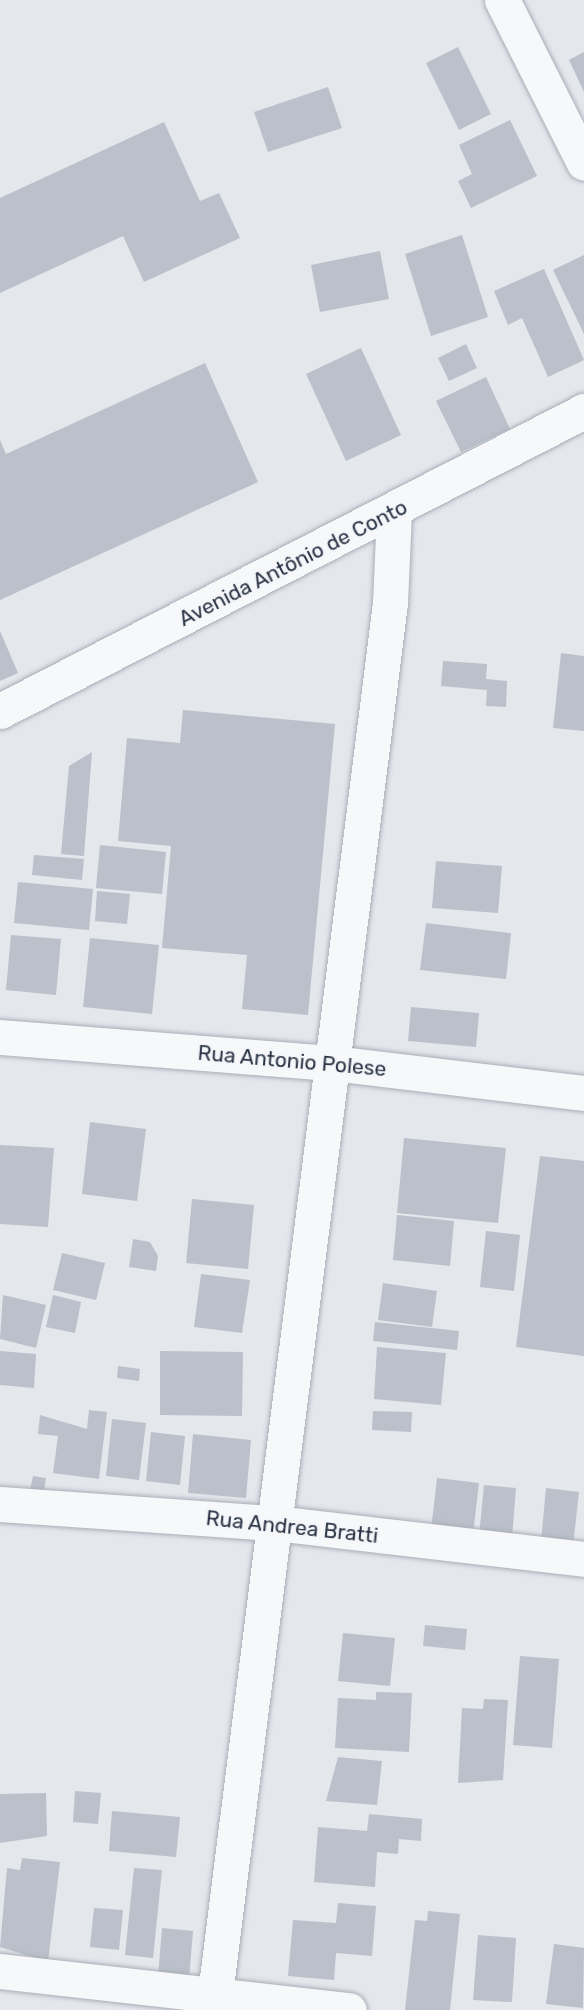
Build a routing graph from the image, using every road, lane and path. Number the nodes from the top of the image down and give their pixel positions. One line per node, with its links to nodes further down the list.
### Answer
1 (502, 0): 2 (street)
2 (584, 163)
3 (584, 411): 4 (street, Avenida Antônio de Conto)
4 (394, 513): 5 (street, Avenida Antônio de Conto); 7 (street)
5 (0, 711)
6 (0, 1037): 7 (street, Rua Antonio Polese)
7 (332, 1063): 8 (street, Rua Antonio Polese); 10 (street)
8 (584, 1093)
9 (0, 1504): 10 (street, Rua Andrea Bratti)
10 (274, 1523): 11 (street, Rua Andrea Bratti); 13 (street)
11 (584, 1559)
12 (0, 1971): 13 (street)
13 (214, 2002): 14 (street)
14 (349, 2010)

